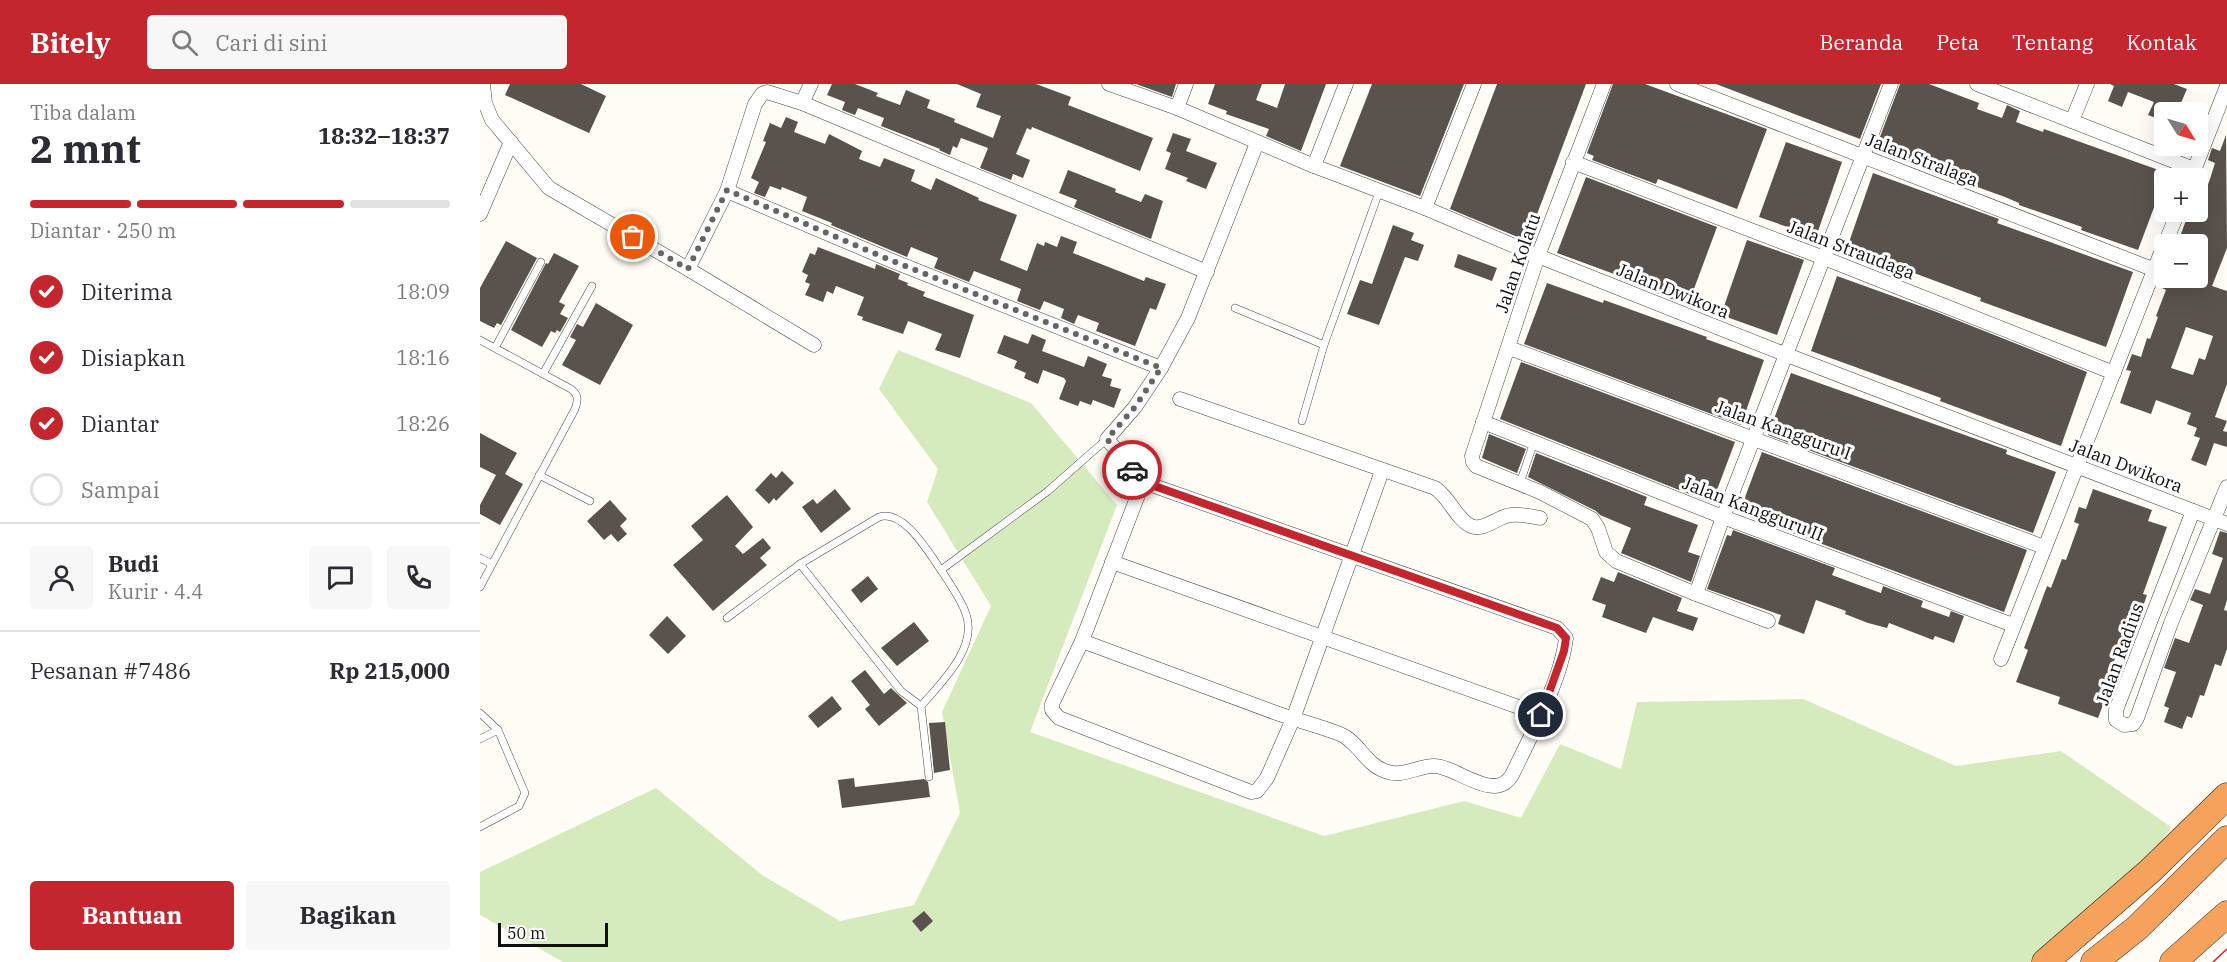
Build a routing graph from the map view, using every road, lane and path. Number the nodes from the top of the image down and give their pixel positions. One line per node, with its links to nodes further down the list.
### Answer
1 (483, 84): 16 (street)
2 (811, 84): 13 (street)
3 (1109, 84): 14 (street, Jalan Dwikora)
4 (1186, 84): 14 (street)
5 (1346, 84): 20 (street)
6 (1474, 84): 25 (street)
7 (1604, 84): 19 (street, Jalan Kolatu)
8 (1677, 84): 18 (street, Jalan Stralaga)
9 (1891, 84): 18 (street)
10 (1977, 84): 15 (street)
11 (2087, 84): 15 (street)
12 (2227, 86): 22 (street)
13 (802, 103): 23 (street); 32 (street)
14 (1177, 108): 17 (street, Jalan Dwikora)
15 (2072, 121): 21 (street)
16 (511, 142): 26 (street); 30 (street)
17 (1257, 143): 20 (street, Jalan Dwikora); 32 (street)
18 (1863, 156): 28 (street); 31 (street, Jalan Stralaga)
19 (1573, 162): 27 (street, Jalan Kolatu); 28 (street, Jalan Straudaga)
20 (1314, 166): 24 (street, Jalan Dwikora)
21 (2179, 168)
22 (2195, 168)
23 (727, 190): 30 (street); 42 (street)
24 (1379, 192): 25 (street, Jalan Dwikora); 38 (lane)
25 (1425, 208): 27 (street, Jalan Dwikora)
26 (480, 214)
27 (1538, 256): 40 (street, Jalan Kolatu); 41 (street, Jalan Dwikora)
28 (1824, 258): 41 (street); 43 (street, Jalan Straudaga)
29 (541, 262): 39 (lane)
30 (688, 269): 37 (street)
31 (2154, 270)
32 (1207, 272): 42 (street)
33 (2154, 273): 43 (street)
34 (592, 286): 44 (lane)
35 (1235, 308): 38 (lane)
36 (480, 340): 39 (lane)
37 (814, 345)
38 (1324, 345): 46 (lane)
39 (495, 348): 44 (lane)
40 (1509, 348): 47 (street, Jalan Kolatu); 48 (street, Jalan Kangguru I)
41 (1787, 355): 48 (street); 51 (street, Jalan Dwikora)
42 (1161, 368): 49 (street)
43 (2114, 373): 51 (street)
44 (543, 374): 53 (lane)
45 (1180, 399): 52 (street)
46 (1302, 421)
47 (1482, 422): 50 (street, Jalan Kangguru II); 55 (street, Jalan Kolatu)
48 (1753, 438): 60 (street); 62 (street, Jalan Kangguru I)
49 (1107, 439): 54 (street); 68 (lane)
50 (1534, 442): 55 (lane); 60 (street, Jalan Kangguru II)
51 (2077, 466): 58 (street, Jalan Dwikora); 62 (street)
52 (1382, 471): 59 (street); 63 (street)
53 (539, 475): 57 (lane); 66 (lane)
54 (1143, 482): 63 (street); 65 (street)
55 (1520, 483): 70 (street)
56 (2227, 487): 61 (street, Jalan Radius)
57 (590, 501)
58 (2193, 511): 61 (street, Jalan Dwikora); 71 (street, Jalan Radius)
59 (1540, 518)
60 (1723, 518): 70 (street); 75 (street, Jalan Kangguru II)
61 (2221, 521): 74 (street, Jalan Radius)
62 (2044, 547): 75 (street)
63 (1352, 556): 76 (street); 81 (street)
64 (480, 558): 66 (lane)
65 (1112, 562): 76 (street); 77 (street)
66 (492, 564): 69 (lane)
67 (800, 564): 68 (lane); 72 (lane); 79 (lane)
68 (941, 570): 79 (lane)
69 (480, 587)
70 (1696, 594): 73 (street)
71 (2152, 615): 74 (street); 74 (street, Jalan Radius)
72 (727, 618)
73 (1768, 621)
74 (2171, 623)
75 (2013, 624): 78 (street)
76 (1323, 637): 81 (street); 82 (street)
77 (1082, 641): 82 (street); 82 (street)
78 (2001, 659)
79 (921, 706): 85 (lane)
80 (480, 713): 83 (lane)
81 (1541, 715): 82 (street)
82 (1293, 719)
83 (498, 730): 84 (lane); 87 (lane)
84 (480, 739)
85 (929, 777)
86 (2227, 796): 90 (highway)
87 (480, 827)
88 (2227, 839): 91 (highway)
89 (2227, 914): 92 (highway)
90 (2045, 962)
91 (2094, 962)
92 (2173, 962)

